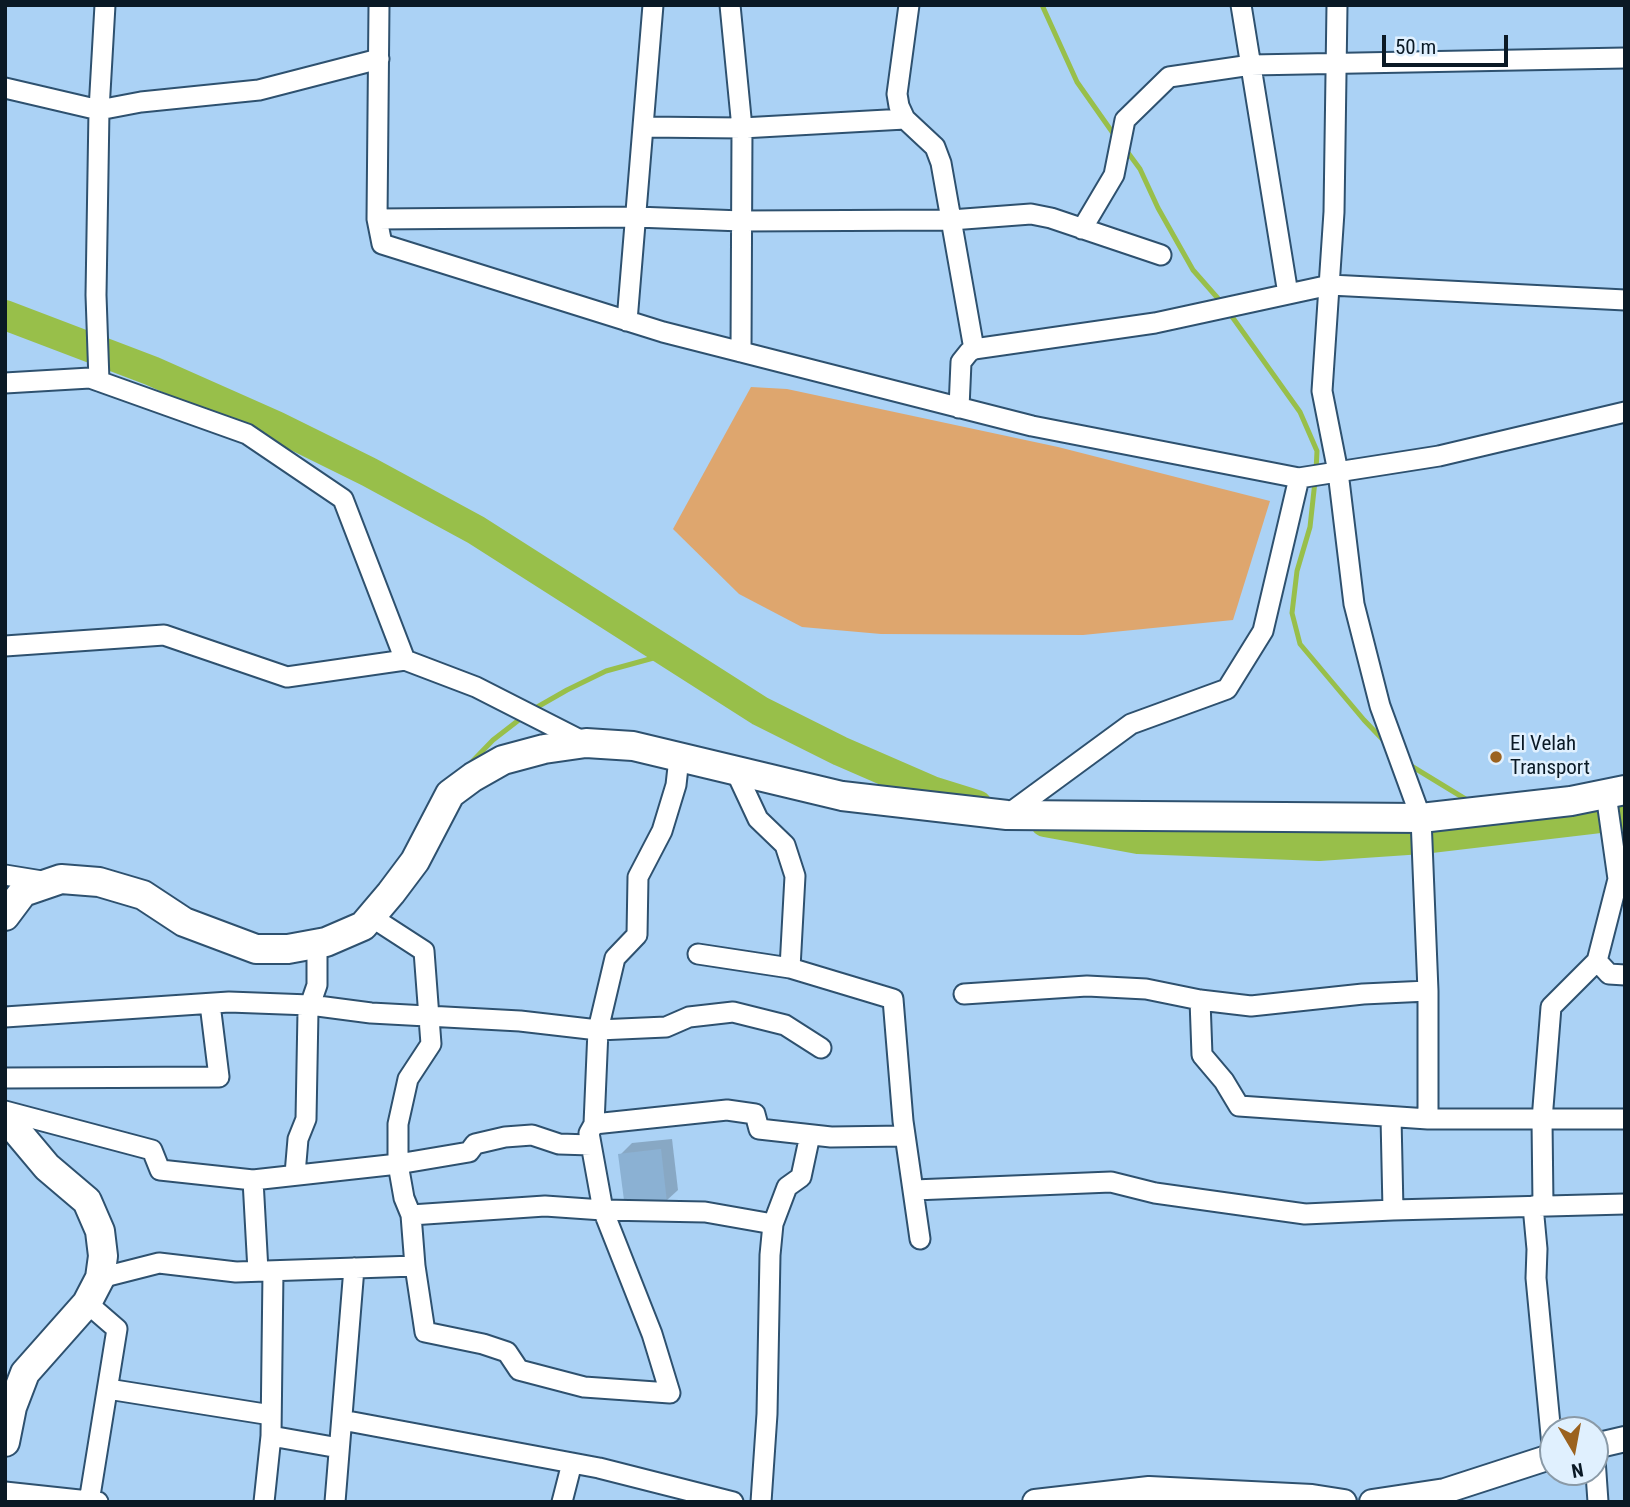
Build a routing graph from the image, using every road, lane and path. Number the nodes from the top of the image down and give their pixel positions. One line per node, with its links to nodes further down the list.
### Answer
1 (105, 5): 13 (street)
2 (379, 5): 9 (street)
3 (653, 5): 15 (street)
4 (730, 5): 16 (street)
5 (909, 5): 14 (street)
6 (1241, 5): 11 (street)
7 (1337, 5): 10 (street)
8 (1625, 58): 10 (street)
9 (379, 59): 13 (street); 18 (street)
10 (1335, 63): 11 (street); 23 (street)
11 (1251, 65): 21 (street); 24 (street)
12 (5, 88): 13 (street)
13 (99, 110): 29 (street)
14 (905, 120): 16 (street); 19 (street)
15 (644, 127): 16 (street); 17 (street)
16 (742, 128): 20 (street)
17 (636, 217): 18 (street); 20 (street); 26 (street)
18 (377, 219): 26 (street)
19 (951, 220): 20 (street); 21 (street); 27 (street)
20 (742, 221): 28 (street)
21 (1082, 229): 22 (street)
22 (1161, 255)
23 (1330, 285): 24 (street); 25 (street); 33 (street)
24 (1287, 294): 27 (street)
25 (1625, 300)
26 (627, 321): 28 (street)
27 (974, 349): 31 (street)
28 (741, 352): 31 (street)
29 (99, 381): 30 (street); 36 (street)
30 (5, 383)
31 (959, 408): 34 (street)
32 (1625, 412): 33 (street)
33 (1338, 472): 34 (street); 42 (street)
34 (1299, 478): 41 (street)
35 (5, 646): 36 (street)
36 (405, 660): 37 (street)
37 (586, 743): 38 (main road); 46 (main road)
38 (679, 758): 39 (main road); 59 (street)
39 (736, 772): 41 (main road); 50 (street)
40 (1616, 792): 42 (main road); 49 (street)
41 (1007, 815): 42 (main road)
42 (1421, 818): 52 (street)
43 (5, 875): 44 (street)
44 (52, 882): 45 (main road); 47 (main road)
45 (5, 916)
46 (370, 916): 47 (main road); 57 (street)
47 (317, 943): 56 (street)
48 (698, 954): 50 (street)
49 (1597, 961): 51 (street); 67 (street)
50 (790, 968): 70 (street)
51 (1625, 975)
52 (1428, 991): 54 (street); 65 (street)
53 (964, 994): 54 (street)
54 (1200, 1000): 64 (street)
55 (210, 1004): 56 (street); 58 (street); 61 (street)
56 (310, 1005): 57 (street); 73 (street)
57 (428, 1016): 59 (street); 72 (street)
58 (5, 1017)
59 (598, 1030): 60 (street); 68 (street)
60 (821, 1048)
61 (5, 1078)
62 (5, 1111): 74 (street)
63 (5, 1117): 86 (main road)
64 (1391, 1117): 65 (street); 79 (street)
65 (1428, 1119): 67 (street)
66 (1625, 1119): 67 (street)
67 (1542, 1120): 77 (street)
68 (594, 1124): 69 (street); 71 (street)
69 (810, 1135): 70 (street); 81 (street)
70 (905, 1136): 75 (street)
71 (591, 1145): 72 (street); 78 (street)
72 (398, 1164): 73 (street); 80 (street)
73 (295, 1174): 74 (street)
74 (253, 1180): 85 (street)
75 (914, 1190): 79 (street); 82 (street)
76 (1625, 1204): 77 (street)
77 (1538, 1205): 79 (street); 90 (street)
78 (603, 1210): 80 (street); 81 (street); 83 (street)
79 (1393, 1210)
80 (411, 1215): 83 (street)
81 (773, 1224): 104 (street)
82 (920, 1239)
83 (415, 1266): 84 (street)
84 (354, 1268): 85 (street); 91 (street)
85 (265, 1271): 86 (street); 89 (street)
86 (100, 1278): 87 (main road)
87 (87, 1303): 88 (street); 93 (main road)
88 (108, 1389): 89 (street); 98 (street)
89 (271, 1415): 92 (street)
90 (1549, 1416)
91 (342, 1420): 94 (street); 96 (street)
92 (271, 1436): 94 (street); 100 (street)
93 (5, 1442)
94 (339, 1448): 101 (street)
95 (1539, 1461): 107 (street)
96 (572, 1463): 102 (street); 103 (street)
97 (5, 1492): 98 (street)
98 (90, 1501): 99 (street)
99 (97, 1502)
100 (264, 1502)
101 (335, 1502)
102 (562, 1502)
103 (733, 1502)
104 (761, 1502)
105 (1035, 1502): 106 (street)
106 (1344, 1502)
107 (1372, 1502)

